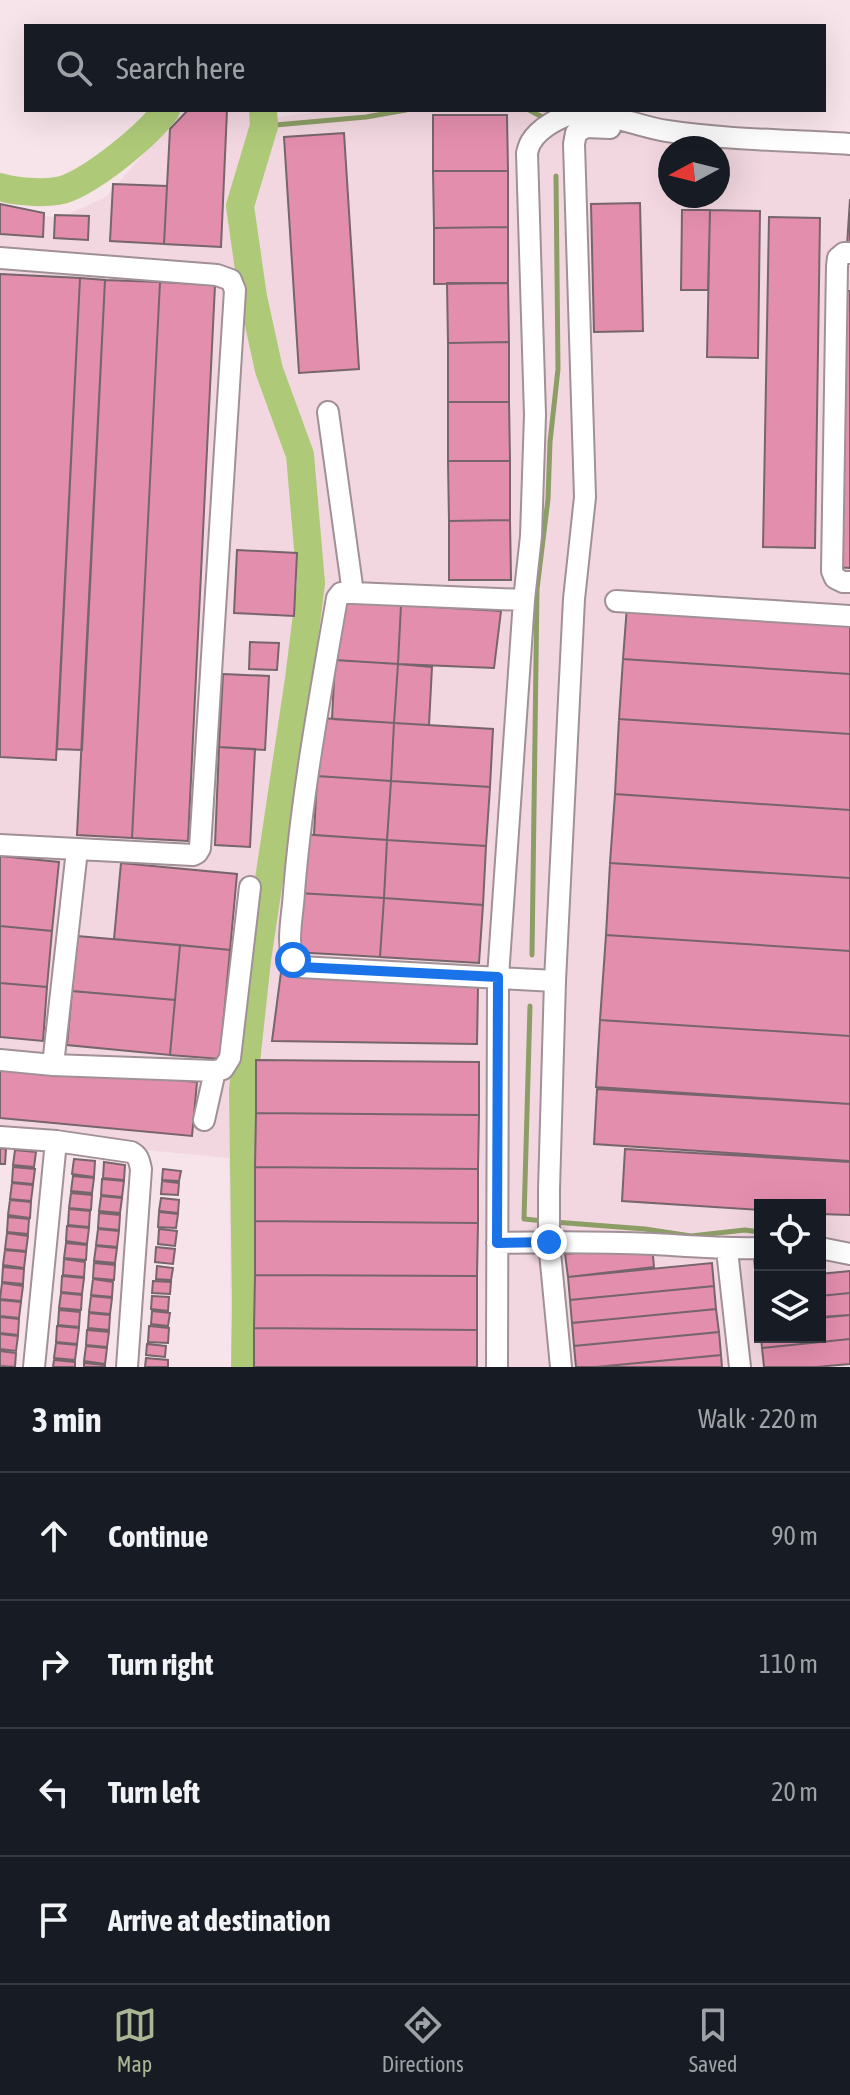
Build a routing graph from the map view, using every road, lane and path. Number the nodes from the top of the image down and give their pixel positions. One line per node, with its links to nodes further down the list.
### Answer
1 (658, 140): 17 (street)
2 (850, 144): 10 (street)
3 (730, 150): 4 (street)
4 (850, 157)
5 (850, 253): 8 (street)
6 (0, 258): 14 (street)
7 (328, 412): 9 (street)
8 (850, 582)
9 (353, 593): 10 (street); 16 (street)
10 (524, 600): 16 (street)
11 (616, 601): 12 (street)
12 (850, 616)
13 (0, 845): 14 (street)
14 (77, 850): 19 (street)
15 (250, 887): 20 (street)
16 (506, 978): 17 (street); 25 (street)
17 (550, 980): 24 (street)
18 (0, 1060): 19 (street)
19 (53, 1065): 20 (street)
20 (215, 1071): 21 (street)
21 (204, 1120)
22 (0, 1137): 23 (street)
23 (56, 1141): 30 (street); 31 (street)
24 (549, 1236): 25 (street); 28 (street); 33 (street)
25 (497, 1243): 32 (street)
26 (754, 1248): 28 (street)
27 (826, 1249): 29 (street)
28 (727, 1250): 34 (street)
29 (850, 1254)
30 (34, 1367)
31 (127, 1367)
32 (497, 1367)
33 (561, 1367)
34 (740, 1367)

